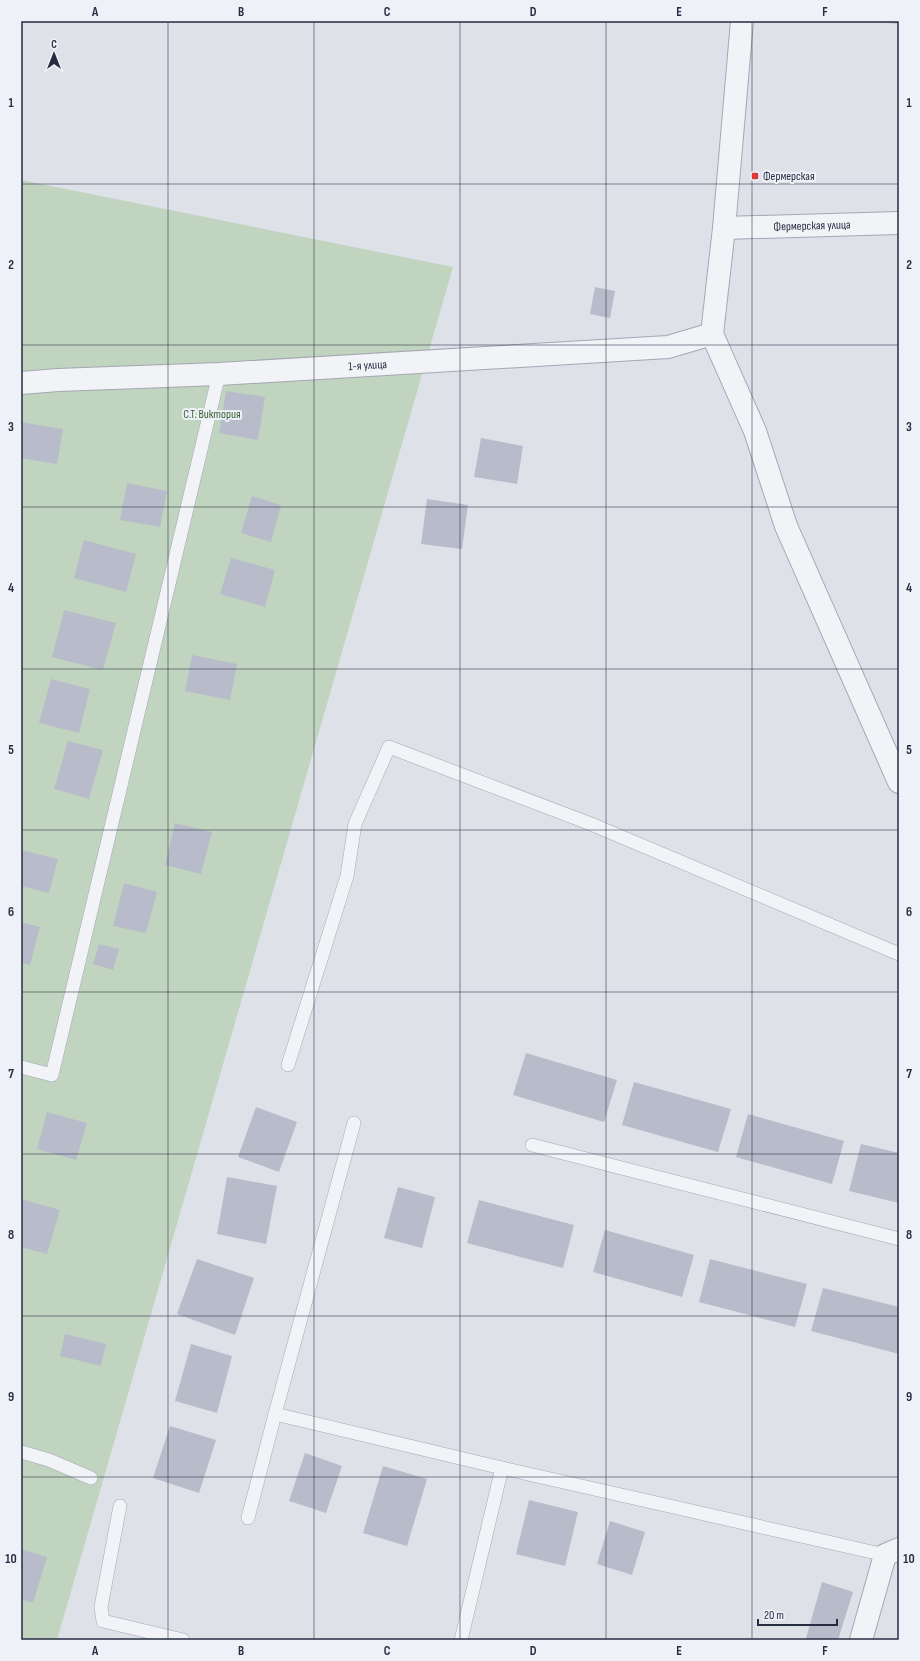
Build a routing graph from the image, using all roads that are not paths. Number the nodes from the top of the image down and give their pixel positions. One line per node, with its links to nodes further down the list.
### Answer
1 (742, 21): 3 (street)
2 (899, 223): 3 (street, Фермерская улица)
3 (724, 228): 4 (street)
4 (712, 334): 5 (street, 1-я улица); 7 (street)
5 (219, 374): 6 (street, 1-я улица); 10 (lane)
6 (21, 383)
7 (897, 771)
8 (899, 954): 9 (lane)
9 (288, 1065)
10 (21, 1067)
11 (354, 1123): 14 (lane)
12 (532, 1144): 13 (lane)
13 (899, 1238)
14 (275, 1414): 16 (lane); 19 (lane)
15 (21, 1452): 17 (lane)
16 (502, 1468): 20 (lane); 22 (lane)
17 (91, 1478)
18 (120, 1506): 21 (lane)
19 (248, 1518)
20 (892, 1552): 23 (street)
21 (183, 1640)
22 (462, 1640)
23 (861, 1640)

